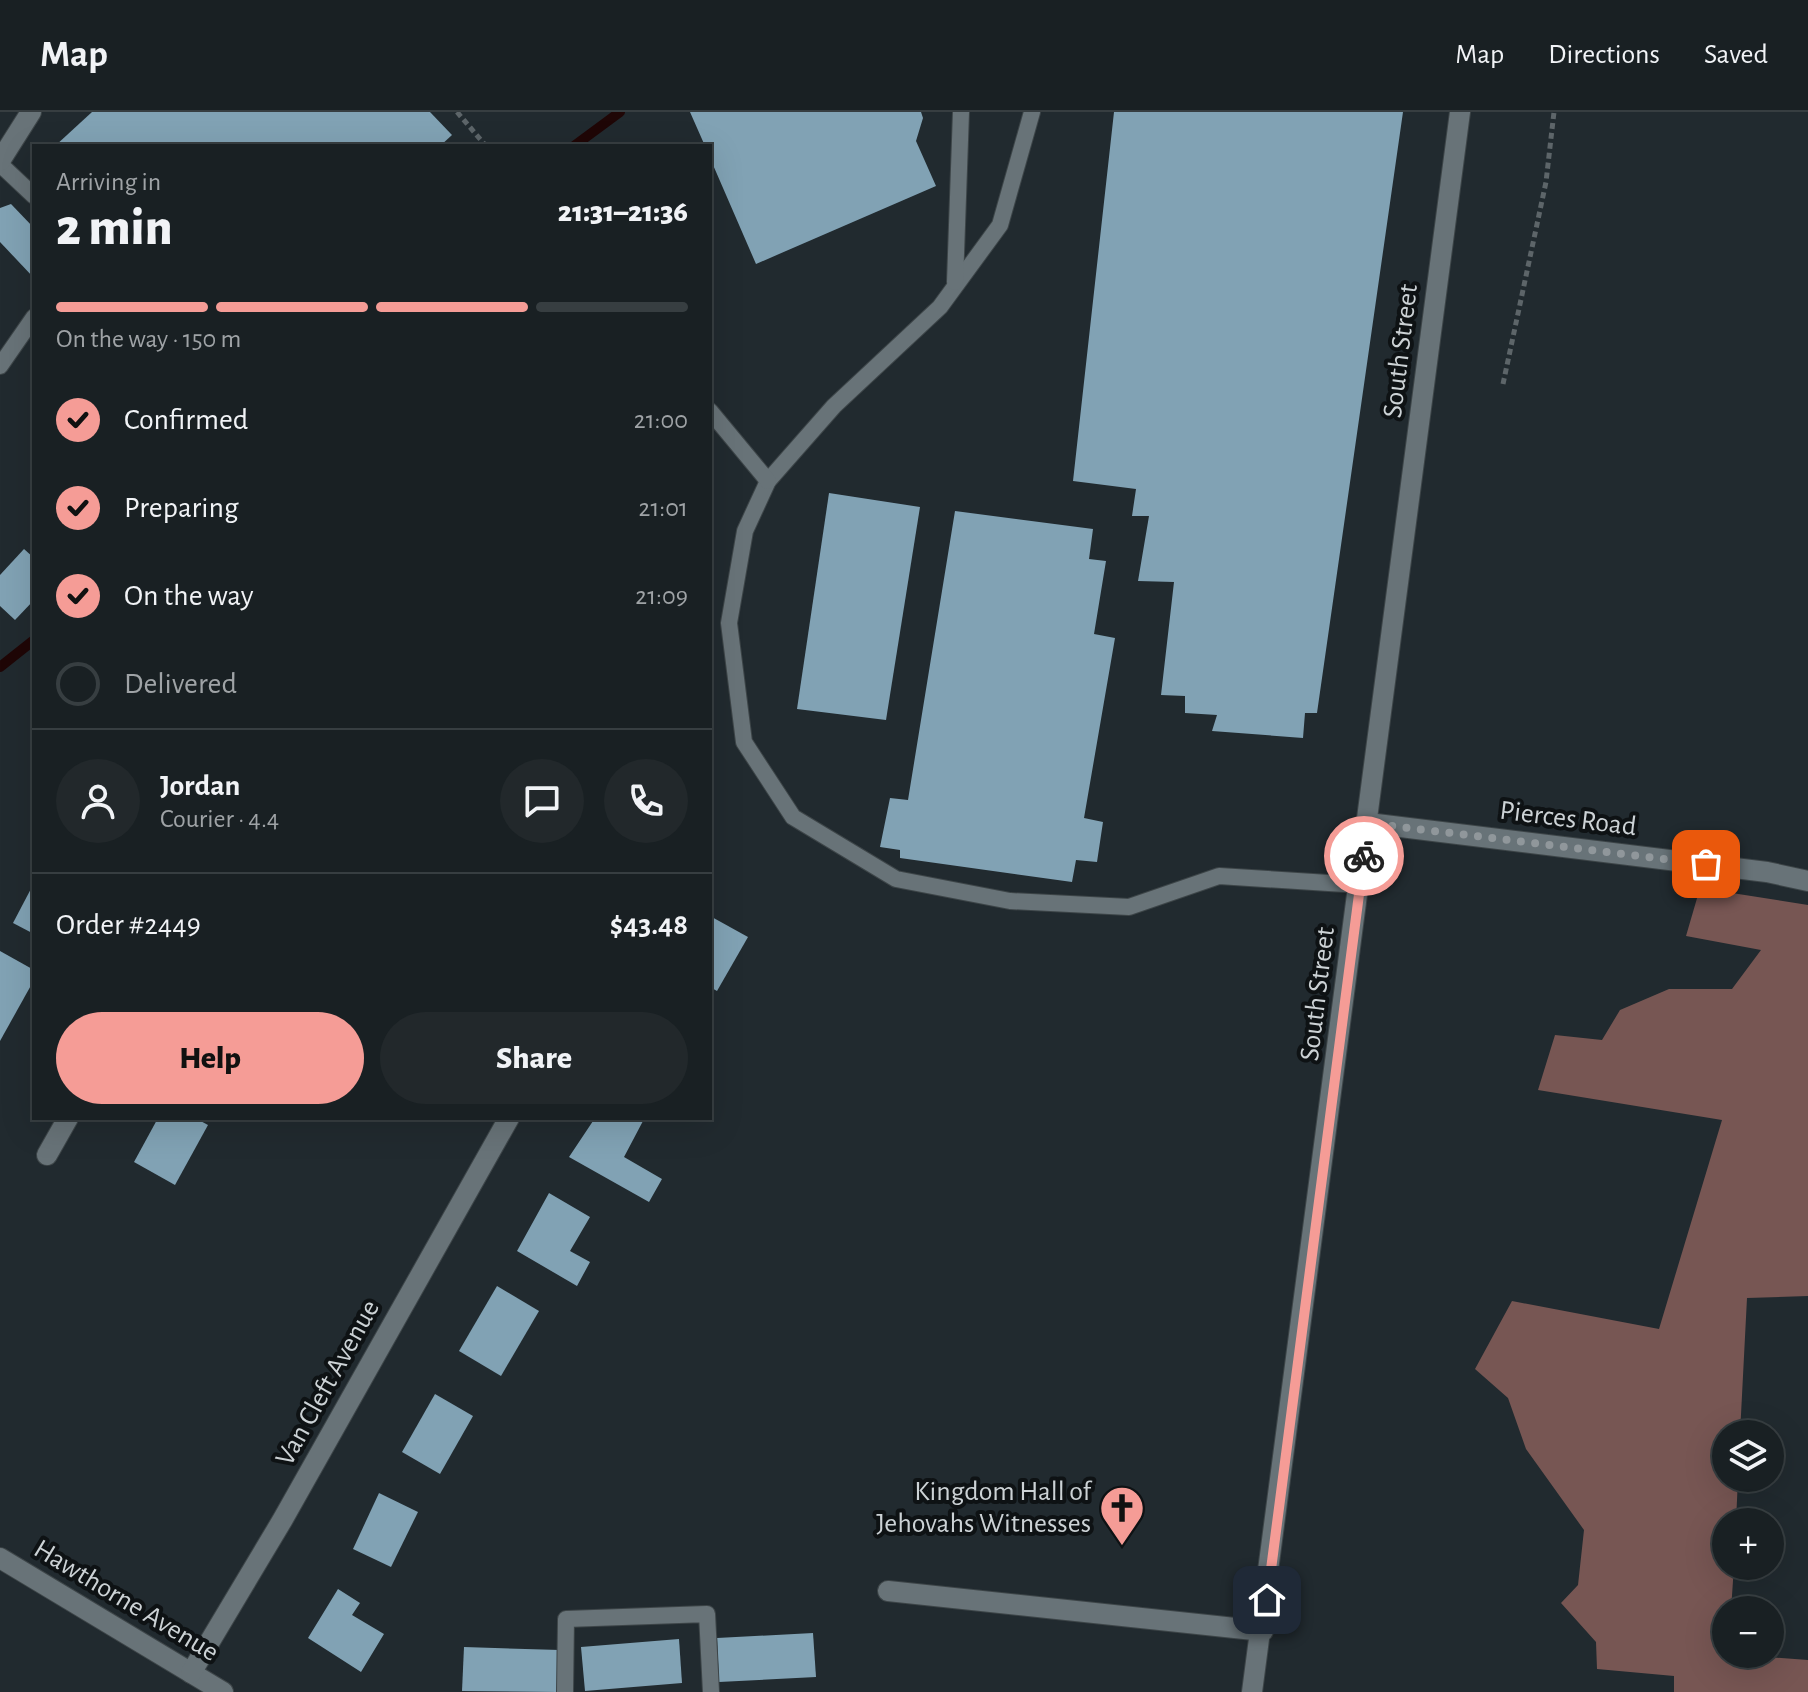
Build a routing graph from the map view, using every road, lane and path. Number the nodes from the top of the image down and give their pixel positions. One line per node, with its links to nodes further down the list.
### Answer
1 (31, 112): 8 (street)
2 (457, 112): 7 (path)
3 (961, 112): 10 (lane)
4 (1032, 112): 10 (lane)
5 (1460, 112): 16 (street, South Street)
6 (1554, 112): 13 (path)
7 (484, 144)
8 (0, 163): 9 (lane)
9 (32, 194)
10 (955, 284): 15 (lane)
11 (32, 320): 12 (lane)
12 (0, 366)
13 (1503, 384)
14 (712, 413): 15 (lane)
15 (768, 481): 18 (lane)
16 (1368, 823): 17 (street, Pierces Road); 18 (street, South Street)
17 (1808, 881)
18 (1360, 885): 24 (street, South Street)
19 (67, 1120): 21 (street)
20 (508, 1120): 25 (street, Van Cleft Avenue)
21 (47, 1155)
22 (0, 1558): 25 (street, Hawthorne Avenue)
23 (888, 1591): 24 (street)
24 (1263, 1631): 29 (street, South Street)
25 (191, 1673): 26 (street, Hawthorne Avenue)
26 (223, 1692)
27 (565, 1692): 28 (lane)
28 (711, 1692)
29 (1252, 1692)

